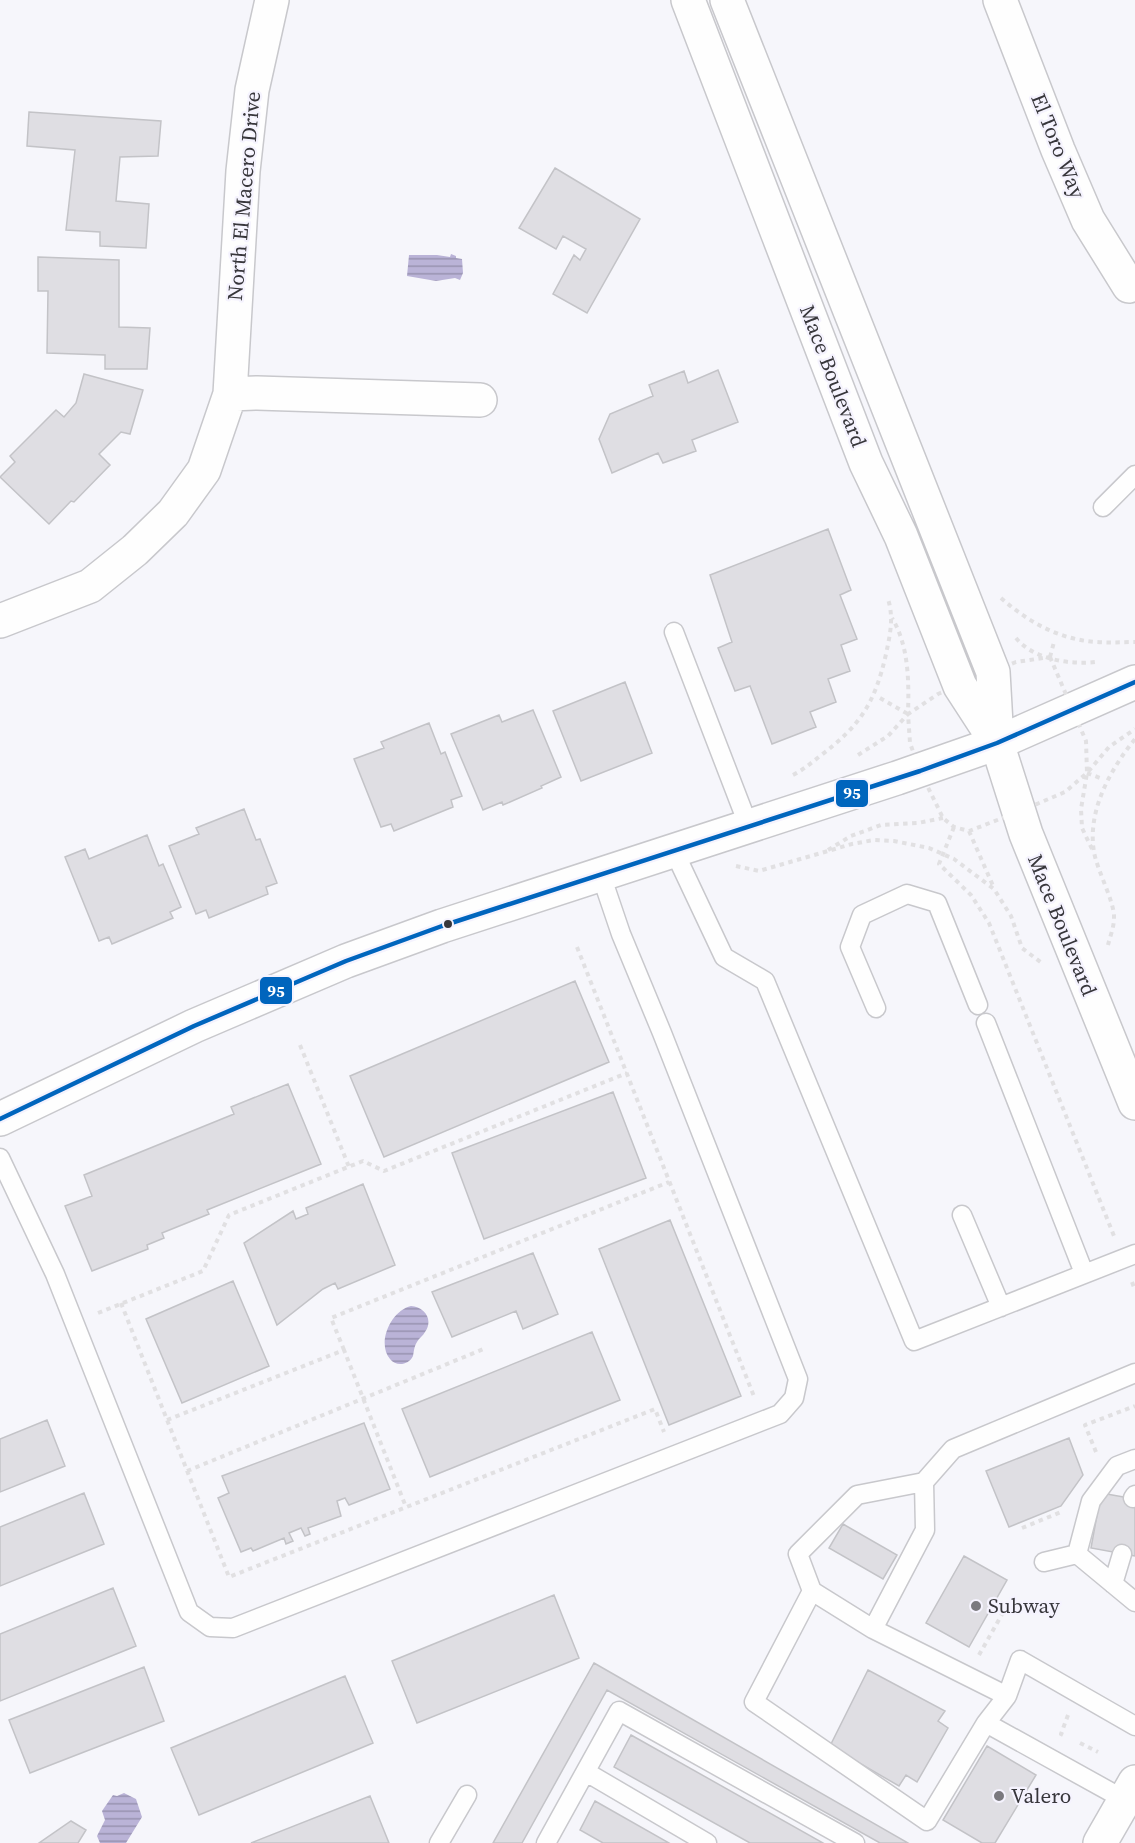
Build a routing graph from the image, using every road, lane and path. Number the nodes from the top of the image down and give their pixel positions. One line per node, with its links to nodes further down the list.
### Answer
1 (272, 0): 6 (street, North El Macero Drive)
2 (688, 0): 27 (street, Mace Boulevard)
3 (727, 0): 27 (street, Mace Boulevard)
4 (1000, 0): 5 (street, El Toro Way)
5 (1129, 286)
6 (230, 394): 7 (street); 11 (street, North El Macero Drive)
7 (480, 400)
8 (1135, 475): 9 (lane)
9 (1103, 507)
10 (995, 593): 14 (path)
11 (0, 621)
12 (674, 632): 37 (lane)
13 (1054, 642): 15 (path)
14 (1135, 642)
15 (1050, 657): 16 (path); 17 (path); 19 (path)
16 (1105, 661)
17 (1016, 662)
18 (1135, 682): 27 (street)
19 (1063, 684)
20 (938, 694): 22 (path)
21 (880, 698): 22 (path)
22 (908, 714): 26 (path); 28 (path); 30 (path)
23 (1135, 729): 31 (path)
24 (1135, 739): 41 (path)
25 (1086, 741): 31 (path)
26 (910, 743)
27 (997, 743): 37 (street); 51 (street, Mace Boulevard)
28 (853, 758)
29 (817, 768): 30 (path)
30 (798, 773): 32 (path)
31 (1087, 773): 33 (path); 34 (path); 41 (path)
32 (788, 778)
33 (1100, 778)
34 (1065, 792)
35 (937, 808): 36 (path)
36 (943, 818): 38 (path); 40 (path)
37 (749, 827): 39 (street)
38 (954, 827): 43 (path); 57 (path)
39 (674, 851): 42 (street); 61 (lane)
40 (825, 852)
41 (1094, 852): 45 (path)
42 (601, 875): 52 (street); 62 (lane)
43 (994, 889)
44 (577, 947): 50 (path)
45 (1107, 950)
46 (978, 1005): 47 (lane)
47 (876, 1008)
48 (986, 1023): 58 (lane)
49 (300, 1045): 54 (path)
50 (627, 1073): 54 (path); 55 (path)
51 (1135, 1103)
52 (0, 1119)
53 (0, 1158): 62 (lane)
54 (349, 1167): 60 (path)
55 (669, 1182): 64 (path); 67 (path)
56 (962, 1215): 61 (lane)
57 (1129, 1256): 58 (lane); 59 (path)
58 (1084, 1273): 61 (lane)
59 (1135, 1290)
60 (121, 1304): 62 (path); 68 (path)
61 (1001, 1307)
62 (75, 1322)
63 (486, 1348): 66 (path)
64 (344, 1350): 66 (path); 68 (path)
65 (1135, 1373): 72 (lane)
66 (363, 1398): 71 (path); 73 (path)
67 (757, 1403)
68 (167, 1420): 71 (path)
69 (667, 1439): 73 (path)
70 (1135, 1459): 74 (lane)
71 (187, 1471): 73 (path)
72 (924, 1482): 78 (lane); 80 (lane)
73 (406, 1508)
74 (1077, 1554): 76 (lane); 77 (lane)
75 (1122, 1554): 77 (lane)
76 (1044, 1562)
77 (1113, 1584): 79 (lane)
78 (812, 1591): 80 (lane); 82 (lane)
79 (1135, 1602)
80 (873, 1629): 81 (lane)
81 (1007, 1696): 82 (lane); 83 (lane)
82 (986, 1723): 85 (lane)
83 (1135, 1726)
84 (586, 1772): 87 (lane); 89 (lane); 90 (lane)
85 (1130, 1791): 91 (street)
86 (467, 1795): 88 (lane)
87 (550, 1842)
88 (439, 1843)
89 (707, 1843)
90 (855, 1843)
91 (1100, 1843)

